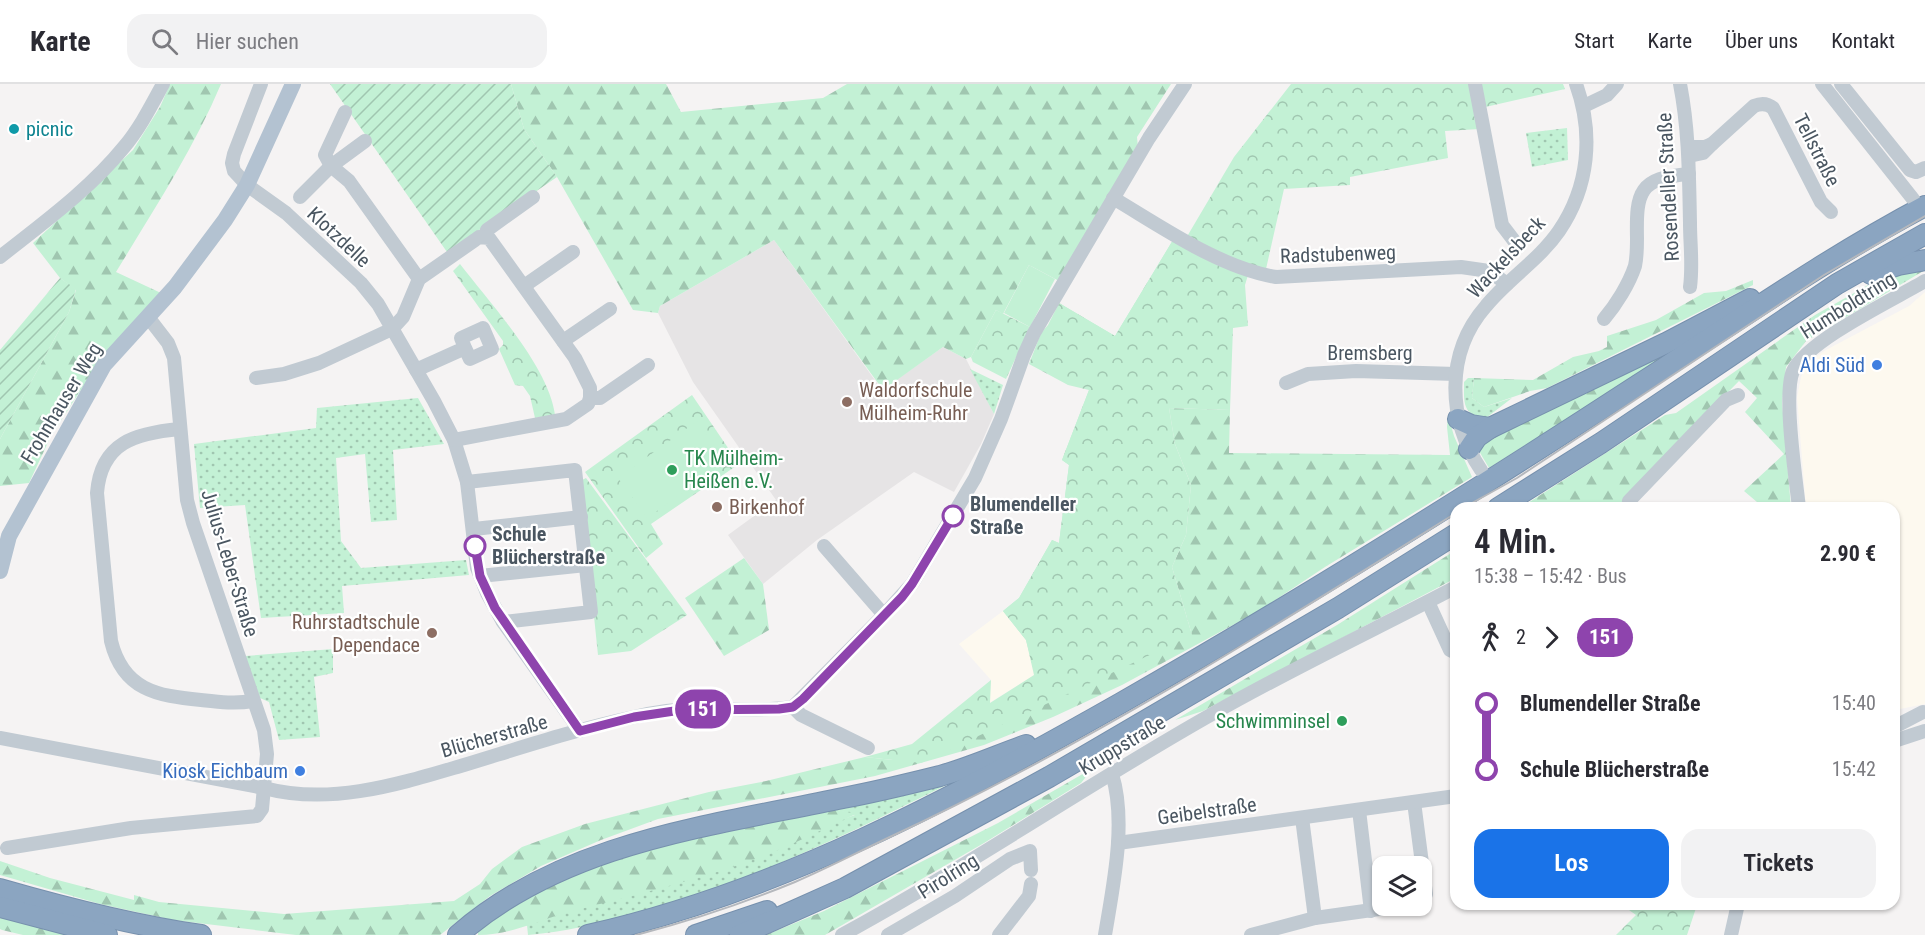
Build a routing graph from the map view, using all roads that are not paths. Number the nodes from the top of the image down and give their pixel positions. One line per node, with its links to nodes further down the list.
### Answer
1 (163, 84): 28 (street)
2 (261, 84): 18 (street)
3 (293, 84): 18 (main road, Frohnhauser Weg)
4 (1185, 84): 21 (street)
5 (1475, 84): 26 (street)
6 (1576, 84): 11 (street, Wackelsbeck)
7 (1617, 84): 11 (street)
8 (1680, 84): 14 (street, Rosendeller Straße)
9 (1822, 84): 22 (street)
10 (1841, 84): 16 (street)
11 (1584, 106): 33 (street, Wackelsbeck)
12 (345, 112): 15 (street)
13 (365, 141): 15 (street)
14 (1689, 152): 17 (street, Rosendeller Straße); 23 (street, Tellstraße)
15 (331, 166): 20 (street); 30 (street)
16 (1924, 169)
17 (1689, 174): 35 (street, Rosendeller Straße); 39 (street)
18 (247, 185): 38 (main road, Frohnhauser Weg); 40 (street, Klotzdelle)
19 (533, 196): 25 (street)
20 (300, 197)
21 (1113, 198): 33 (street, Radstubenweg); 71 (street)
22 (1919, 203): 31 (highway)
23 (1831, 212)
24 (1925, 234): 36 (highway)
25 (485, 237): 30 (street); 34 (street)
26 (1515, 242)
27 (573, 252): 34 (street)
28 (0, 257)
29 (1925, 260): 36 (highway)
30 (419, 279): 40 (street)
31 (1798, 281): 51 (highway); 57 (highway)
32 (1925, 281): 60 (street, Humboldtring)
33 (1507, 284): 45 (street, Wackelsbeck)
34 (524, 286): 41 (street)
35 (1690, 287)
36 (1811, 302): 58 (highway)
37 (610, 309): 41 (street)
38 (148, 317): 52 (street, Julius-Leber-Straße); 67 (main road, Frohnhauser Weg)
39 (1604, 319)
40 (392, 328): 44 (street, Klotzdelle); 46 (street)
41 (563, 341): 49 (street)
42 (465, 348): 44 (street)
43 (648, 365): 49 (street)
44 (416, 370): 53 (street, Klotzdelle)
45 (1456, 374): 47 (street, Bremsberg); 50 (street, Wackelsbeck)
46 (256, 378)
47 (1286, 383)
48 (1738, 395): 59 (street)
49 (590, 398): 53 (street)
50 (1458, 419): 51 (highway); 54 (street, Wackelsbeck)
51 (1490, 428): 54 (highway)
52 (180, 429): 74 (street, Julius-Leber-Straße); 74 (street)
53 (454, 440): 56 (street, Klotzdelle)
54 (1469, 449): 55 (street, Wackelsbeck)
55 (1481, 470)
56 (467, 482): 62 (street); 63 (street, Klotzdelle)
57 (1454, 502)
58 (1507, 502)
59 (1629, 502)
60 (1798, 502)
61 (1450, 505): 78 (highway)
62 (581, 517): 63 (street); 66 (street)
63 (474, 529): 68 (street, Klotzdelle)
64 (1450, 538): 94 (highway)
65 (824, 546): 71 (street)
66 (586, 565): 68 (street); 72 (street)
67 (0, 571)
68 (480, 576): 72 (street, Klotzdelle)
69 (1450, 590): 70 (street, Kruppstraße)
70 (1428, 602): 73 (street); 86 (street, Kruppstraße)
71 (885, 615): 75 (street)
72 (503, 622): 82 (street, Klotzdelle)
73 (1450, 650)
74 (253, 701): 87 (street, Julius-Leber-Straße)
75 (793, 707): 82 (street, Blücherstraße); 85 (street)
76 (1924, 712): 77 (street); 79 (street)
77 (1900, 716)
78 (1085, 724): 105 (highway); 106 (highway)
79 (1900, 725)
80 (1900, 728): 81 (street)
81 (1925, 729): 84 (street)
82 (580, 731): 87 (street, Blücherstraße)
83 (0, 738): 87 (street, Blücherstraße)
84 (1900, 739)
85 (868, 748)
86 (1112, 774): 92 (street, Kruppstraße); 93 (street)
87 (264, 788): 95 (street)
88 (1450, 797): 89 (street, Geibelstraße)
89 (1414, 802): 90 (street, Geibelstraße); 97 (street)
90 (1359, 810): 91 (street, Geibelstraße); 101 (street)
91 (1302, 818): 93 (street, Geibelstraße); 102 (street)
92 (1023, 829): 96 (street); 109 (street, Kruppstraße)
93 (1118, 843): 112 (street)
94 (924, 844): 107 (highway); 108 (highway)
95 (7, 848)
96 (1030, 851): 110 (street, Pirolring); 111 (street)
97 (1421, 856)
98 (0, 889): 104 (highway)
99 (0, 907): 103 (highway)
100 (1737, 910): 114 (street)
101 (1371, 911): 102 (street)
102 (1315, 918): 113 (street)
103 (107, 935)
104 (201, 935)
105 (458, 935)
106 (588, 935)
107 (696, 935)
108 (740, 935)
109 (842, 935)
110 (888, 935)
111 (999, 935)
112 (1105, 935)
113 (1251, 935)
114 (1731, 935)

